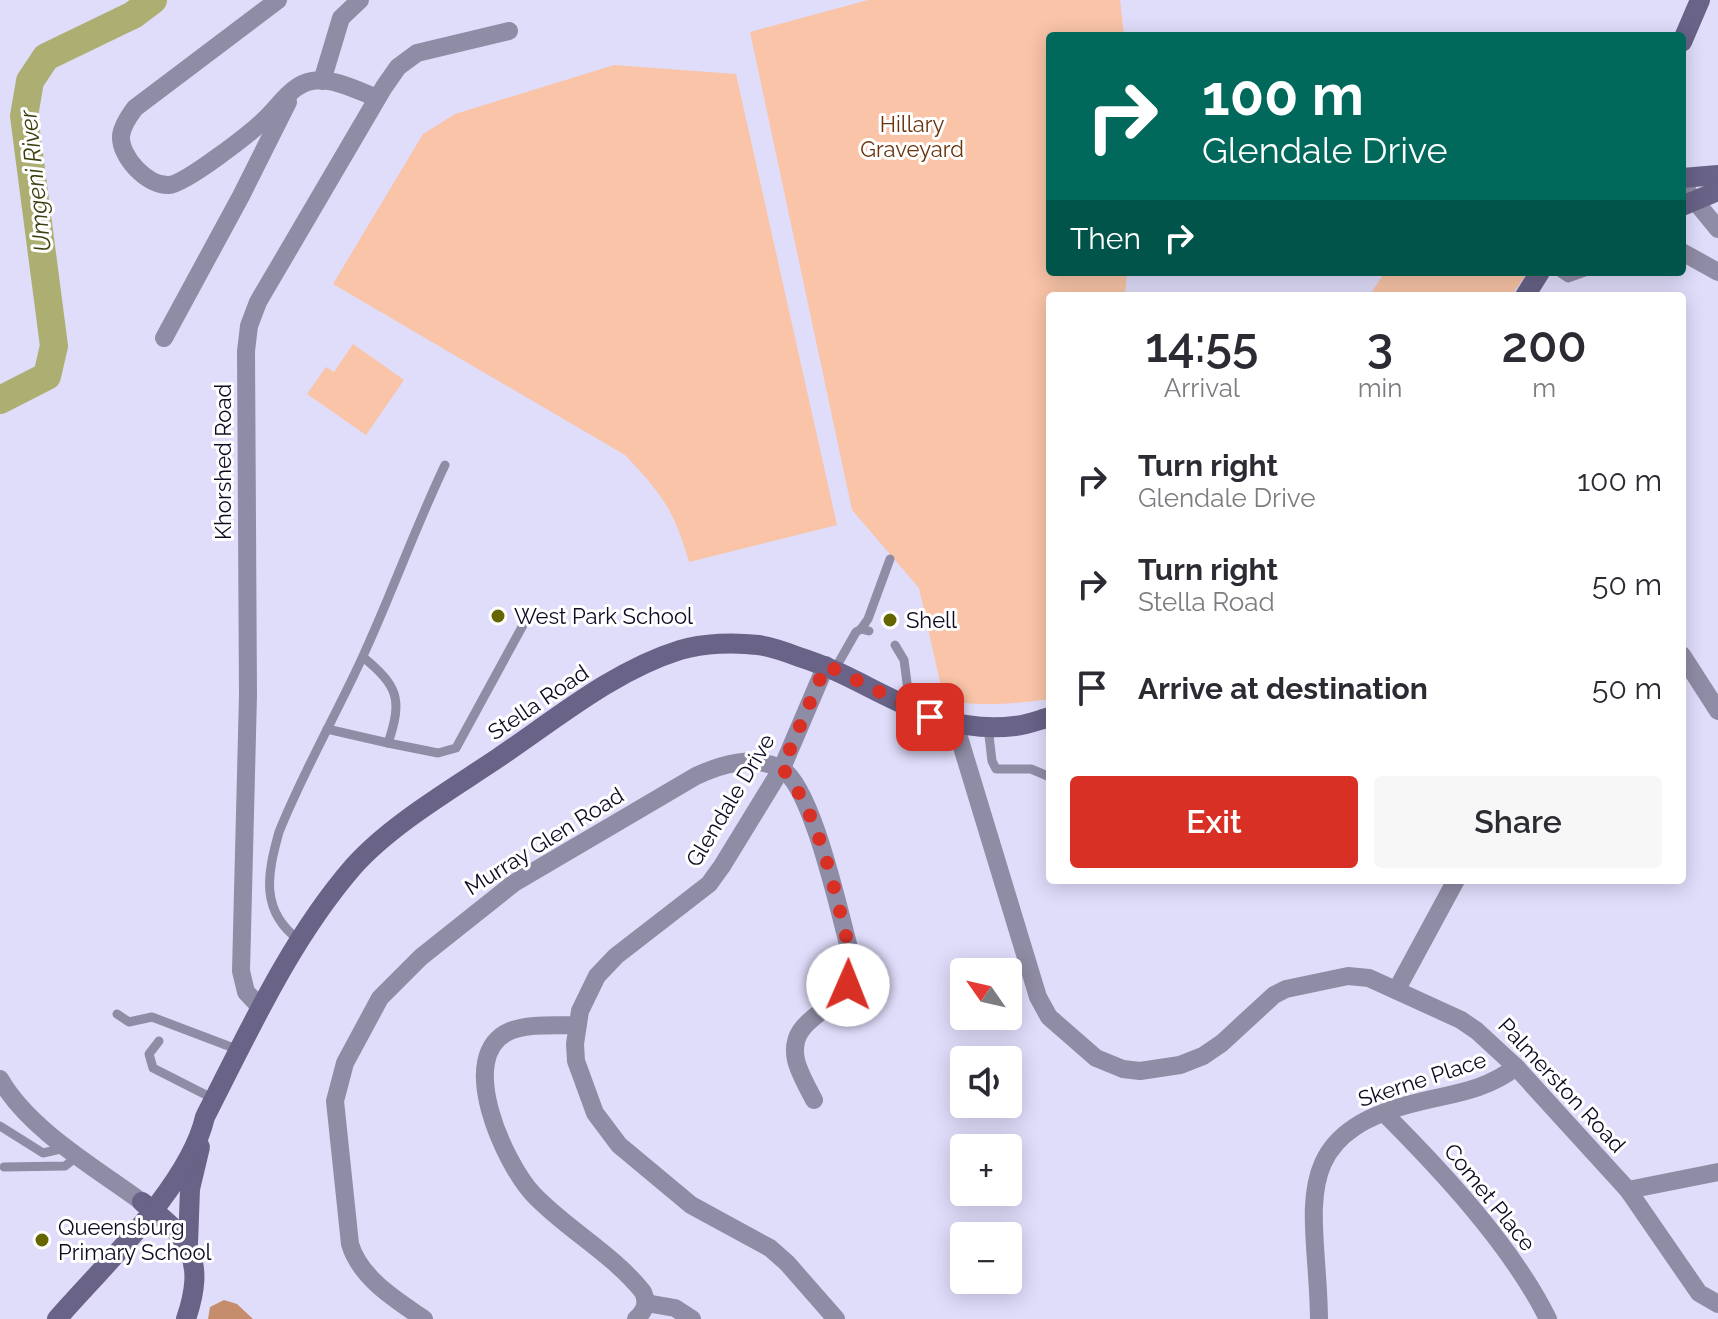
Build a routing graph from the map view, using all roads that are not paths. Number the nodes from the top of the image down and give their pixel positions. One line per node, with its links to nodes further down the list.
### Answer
1 (278, 0): 7 (street)
2 (360, 0): 6 (street)
3 (1700, 0): 5 (main road)
4 (509, 31): 8 (street, Khorshed Road)
5 (1686, 33)
6 (322, 81): 7 (street); 8 (street)
7 (292, 92): 16 (street)
8 (377, 98): 36 (street, Khorshed Road)
9 (1718, 175): 10 (main road)
10 (1686, 178)
11 (1718, 191): 12 (main road)
12 (1686, 197): 13 (street)
13 (1718, 229)
14 (1686, 254): 15 (street)
15 (1718, 272)
16 (164, 338)
17 (445, 465): 21 (lane)
18 (890, 559): 23 (lane)
19 (528, 616): 30 (lane)
20 (895, 645): 24 (lane)
21 (363, 657): 29 (lane); 30 (lane)
22 (1686, 661): 25 (street)
23 (830, 667): 24 (main road, Stella Road); 31 (street, Glendale Drive); 34 (main road, Stella Road)
24 (910, 709): 27 (main road, Stella Road)
25 (1718, 711)
26 (1046, 718): 28 (main road, Stella Road)
27 (955, 724): 28 (main road, Stella Road); 35 (street, Palmerston Road)
28 (988, 727): 32 (lane)
29 (327, 729): 30 (lane); 34 (lane)
30 (388, 743)
31 (782, 768): 38 (street, Glendale Drive); 43 (street); 58 (street, Murray Glen Road)
32 (1046, 775)
33 (1454, 884): 35 (street)
34 (299, 940): 36 (main road, Stella Road)
35 (1397, 989): 41 (street, Palmerston Road)
36 (261, 1008): 40 (main road, Stella Road)
37 (117, 1014): 40 (lane)
38 (577, 1025): 54 (street); 60 (street, Glendale Drive)
39 (159, 1041): 45 (lane)
40 (239, 1050): 45 (main road, Stella Road)
41 (1516, 1067): 44 (street, Skerne Place); 50 (street, Palmerston Road)
42 (0, 1079): 47 (street)
43 (814, 1100)
44 (1384, 1113): 61 (street, Skerne Place); 62 (street, Comet Place)
45 (207, 1116): 51 (main road, Stella Road); 52 (main road)
46 (0, 1126): 47 (lane)
47 (73, 1151): 48 (lane); 51 (street)
48 (4, 1167)
49 (1718, 1172): 50 (street)
50 (1628, 1190): 53 (street, Palmerston Road)
51 (148, 1206): 52 (main road); 55 (main road, Stella Road); 56 (main road, Stella Road)
52 (188, 1244): 57 (main road)
53 (1718, 1304)
54 (641, 1311): 59 (street)
55 (42, 1319)
56 (57, 1319)
57 (186, 1319)
58 (424, 1319)
59 (692, 1319)
60 (836, 1319)
61 (1319, 1319)
62 (1548, 1319)

